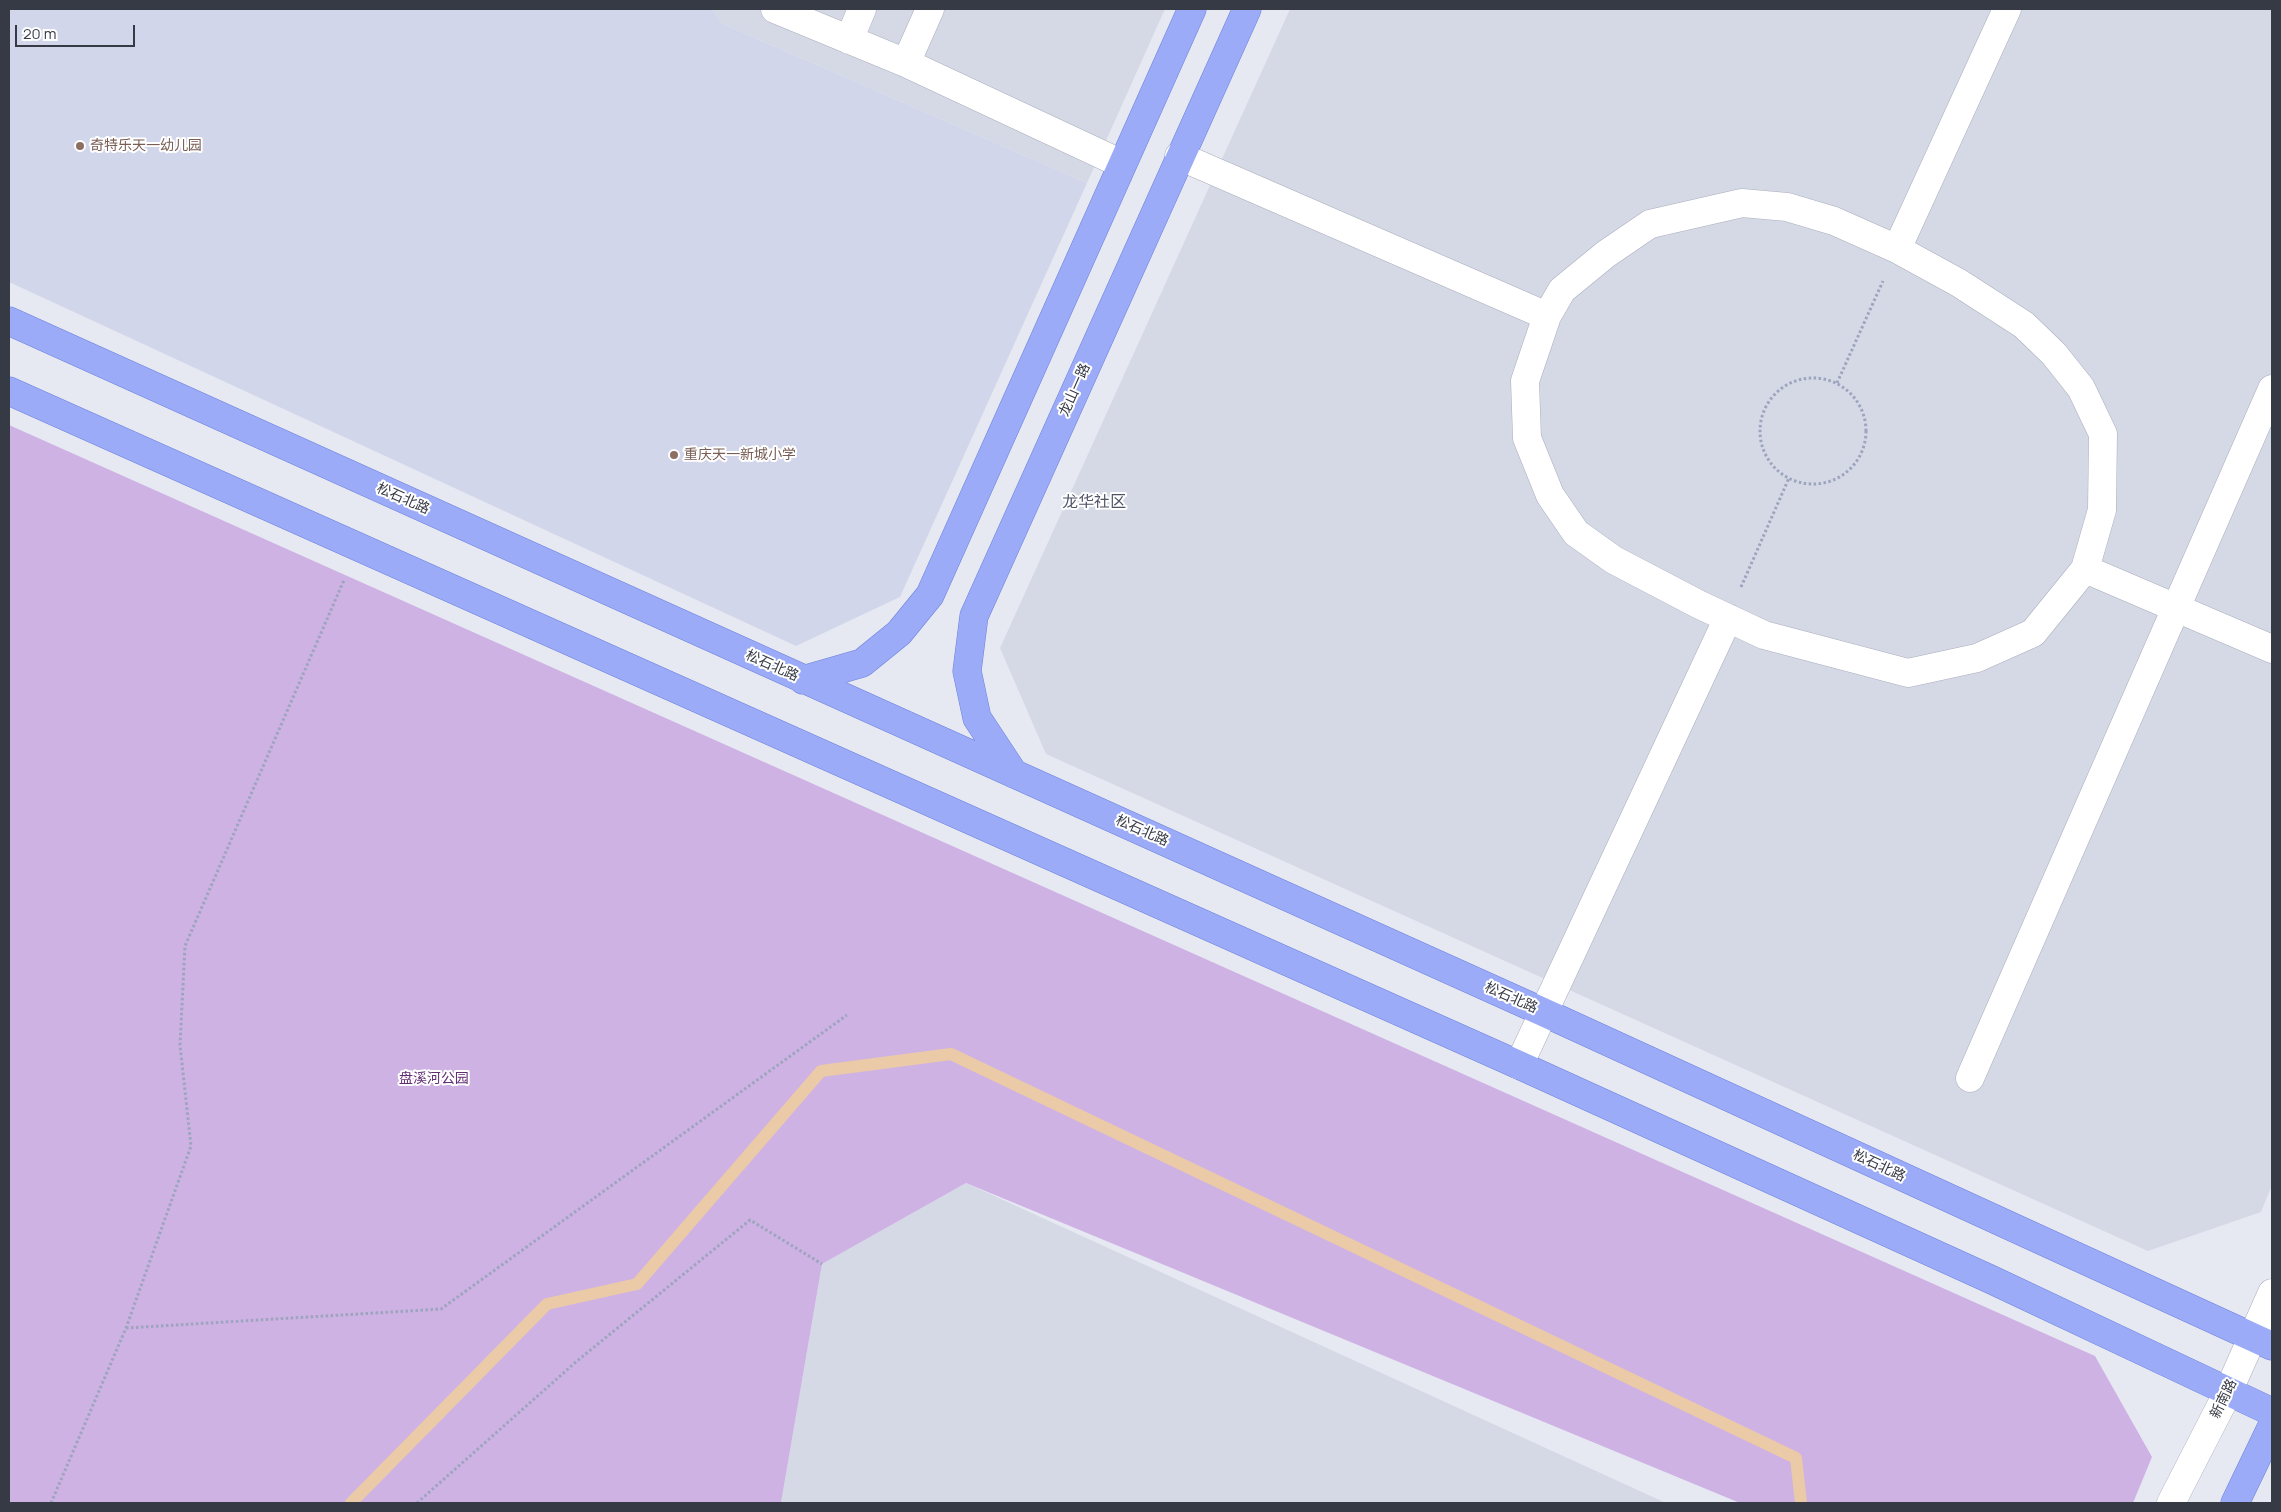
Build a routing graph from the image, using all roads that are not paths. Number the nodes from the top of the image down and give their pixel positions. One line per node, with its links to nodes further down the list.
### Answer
1 (775, 9): 7 (street)
2 (862, 9): 7 (street)
3 (930, 9): 8 (street)
4 (1192, 9): 10 (main road)
5 (1246, 9): 9 (main road, 龙山一路)
6 (2007, 9): 11 (street)
7 (849, 40): 8 (street)
8 (906, 63): 10 (street)
9 (1179, 156): 12 (street); 21 (main road, 龙山一路)
10 (1122, 164): 20 (main road)
11 (1897, 248): 12 (street); 16 (street)
12 (1546, 316): 18 (street)
13 (9, 321): 20 (main road, 松石北路)
14 (2272, 389): 17 (street)
15 (9, 391): 23 (main road)
16 (2084, 569): 17 (street); 18 (street)
17 (2177, 607): 19 (street); 24 (street)
18 (1728, 618): 22 (street)
19 (2272, 649)
20 (803, 680): 21 (main road, 松石北路)
21 (1014, 774): 22 (main road, 松石北路)
22 (1543, 1012): 23 (street); 26 (main road, 松石北路)
23 (1519, 1064): 27 (main road)
24 (1970, 1078)
25 (2272, 1293): 26 (street, 新南路)
26 (2263, 1341): 27 (street, 新南路)
27 (2228, 1392): 28 (main road); 30 (street, 新南路)
28 (2272, 1412)
29 (2272, 1426): 31 (main road)
30 (2172, 1503)
31 (2235, 1503)

